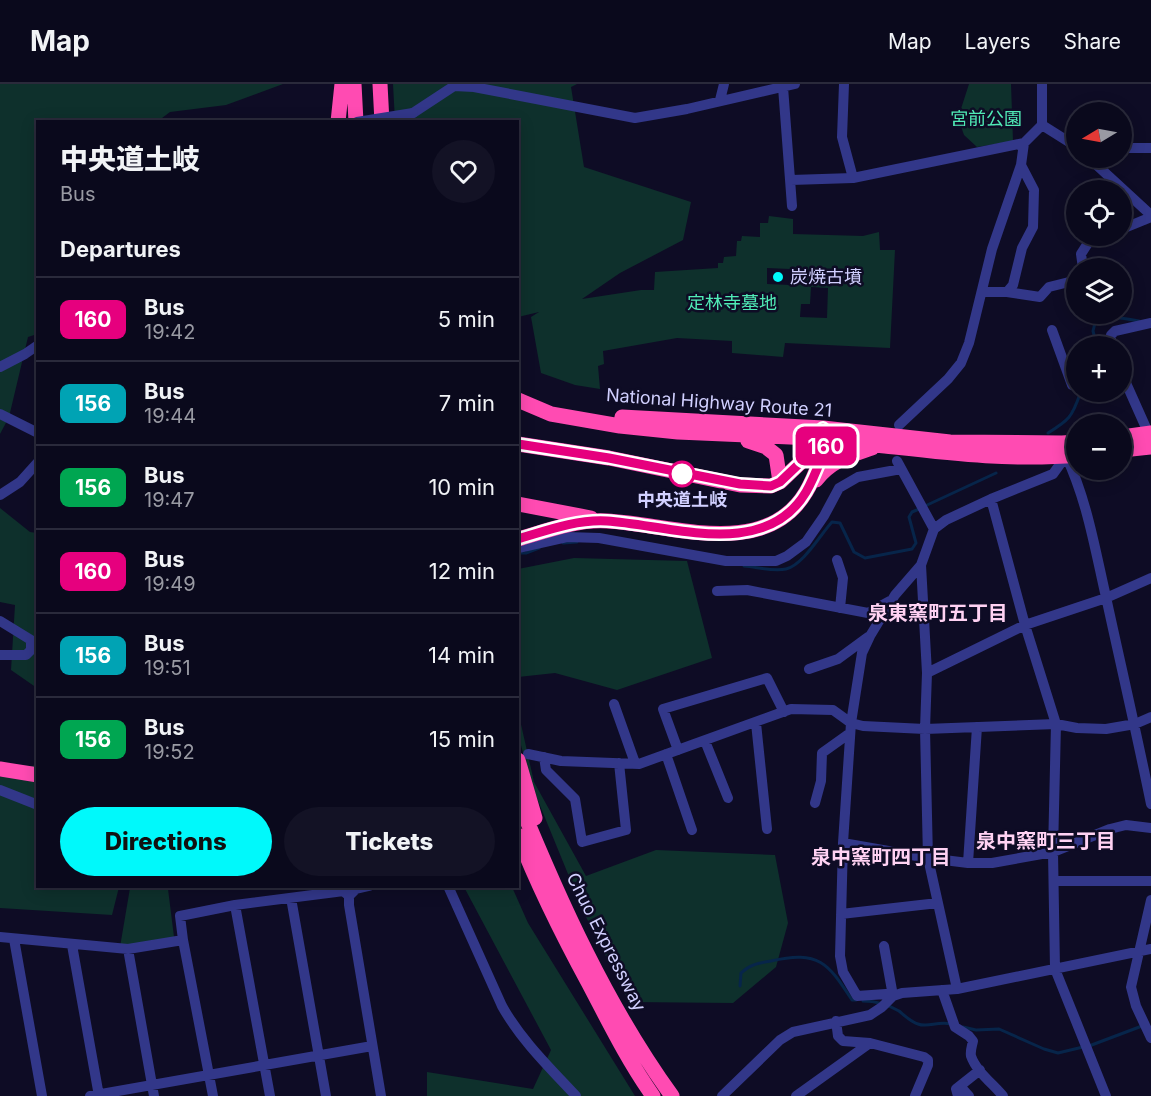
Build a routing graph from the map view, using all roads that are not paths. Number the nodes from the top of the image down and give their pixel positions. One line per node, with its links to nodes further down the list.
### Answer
1 (342, 84): 13 (highway)
2 (354, 84): 14 (highway)
3 (371, 84): 16 (highway)
4 (380, 84): 17 (highway)
5 (724, 84): 12 (street)
6 (795, 84): 11 (street)
7 (844, 84): 25 (street)
8 (1042, 84): 18 (street)
9 (453, 85): 12 (street); 15 (street, bridge)
10 (767, 87): 11 (street); 12 (street)
11 (783, 87): 26 (street)
12 (720, 100)
13 (338, 120)
14 (357, 120)
15 (369, 120)
16 (372, 120)
17 (382, 120)
18 (1042, 125): 19 (street); 20 (street)
19 (1066, 140)
20 (1024, 143): 23 (street); 25 (street)
21 (1132, 148): 22 (street)
22 (1151, 148)
23 (1021, 165): 31 (street); 32 (street)
24 (1100, 168): 28 (street)
25 (853, 178): 26 (street)
26 (791, 180): 27 (street)
27 (792, 206)
28 (1151, 216): 29 (street)
29 (1132, 225)
30 (1066, 283): 32 (street)
31 (982, 292): 32 (street); 44 (street)
32 (1007, 292)
33 (1151, 323): 35 (street)
34 (1052, 330): 37 (street)
35 (1111, 336)
36 (36, 346): 38 (street)
37 (1065, 365): 39 (street)
38 (0, 367)
39 (1066, 368)
40 (1132, 397): 49 (street)
41 (519, 400): 42 (highway, National Highway Route 21)
42 (539, 408): 46 (highway, National Highway Route 21); 47 (highway, National Highway Route 21)
43 (0, 414): 45 (street)
44 (899, 425)
45 (36, 432)
46 (718, 434): 47 (highway, National Highway Route 21); 58 (highway)
47 (821, 436): 50 (highway, National Highway Route 21); 51 (highway, National Highway Route 21); 58 (highway); 59 (highway)
48 (1132, 438): 49 (highway)
49 (1150, 439): 53 (highway)
50 (1066, 442)
51 (881, 445): 54 (highway, National Highway Route 21); 59 (highway)
52 (522, 446): 58 (highway)
53 (1132, 446)
54 (1066, 455)
55 (1066, 461): 61 (street)
56 (36, 464): 60 (street)
57 (1077, 480): 71 (street)
58 (780, 482)
59 (806, 493): 63 (highway)
60 (0, 495)
61 (991, 499): 64 (street); 75 (street)
62 (519, 504): 63 (highway)
63 (606, 520): 65 (highway)
64 (934, 529): 66 (street); 68 (street)
65 (519, 539)
66 (519, 548)
67 (837, 560): 73 (street)
68 (921, 565): 72 (street); 79 (street)
69 (1151, 578): 71 (street)
70 (717, 591): 73 (street)
71 (1106, 598): 75 (street); 85 (street)
72 (892, 599): 73 (street); 76 (street)
73 (840, 608)
74 (0, 621): 77 (street)
75 (1025, 624): 79 (street); 84 (street)
76 (870, 636): 78 (street); 87 (street)
77 (0, 655)
78 (808, 669)
79 (927, 673): 88 (street)
80 (614, 704): 95 (street)
81 (784, 712): 83 (street); 87 (street); 90 (street)
82 (1151, 717): 85 (street)
83 (756, 723): 89 (street); 105 (street)
84 (1056, 724): 85 (street); 86 (street); 109 (street)
85 (1135, 724): 102 (street)
86 (977, 727): 88 (street); 112 (street)
87 (851, 728): 88 (street); 101 (street); 108 (street)
88 (925, 729): 111 (street)
89 (705, 741): 90 (street); 99 (street)
90 (678, 750): 91 (street)
91 (666, 754): 95 (street); 106 (street)
92 (523, 757): 93 (street); 122 (highway)
93 (544, 757): 94 (street); 94 (street)
94 (619, 763): 95 (street)
95 (635, 764)
96 (0, 769): 97 (highway)
97 (36, 775)
98 (0, 789): 103 (street)
99 (728, 798)
100 (519, 801): 122 (highway, Chuo Expressway)
101 (815, 803)
102 (1151, 804)
103 (36, 805)
104 (1151, 828): 109 (street)
105 (766, 829)
106 (692, 830)
107 (519, 837): 132 (highway, Chuo Expressway)
108 (843, 843): 111 (street); 123 (street)
109 (1053, 852): 112 (street); 113 (street)
110 (519, 858): 132 (highway)
111 (928, 858): 112 (street); 120 (street)
112 (968, 863)
113 (1055, 881): 114 (street); 133 (street)
114 (1151, 881)
115 (360, 888): 117 (street)
116 (449, 888): 153 (street)
117 (349, 896): 118 (street); 140 (street)
118 (291, 898): 121 (street); 141 (street)
119 (1151, 900): 131 (street)
120 (938, 903): 123 (street); 134 (street)
121 (235, 905): 126 (street); 142 (street)
122 (565, 909): 155 (highway, Chuo Expressway)
123 (841, 914): 136 (street)
124 (0, 937): 125 (street)
125 (14, 939): 127 (street); 147 (street)
126 (183, 940): 129 (street); 144 (street)
127 (72, 945): 129 (street); 148 (street)
128 (884, 946): 136 (street)
129 (128, 949): 145 (street)
130 (1151, 950): 131 (street)
131 (1138, 952): 133 (street); 138 (street)
132 (580, 968): 154 (highway, Chuo Expressway)
133 (1055, 969): 134 (street); 161 (street)
134 (957, 989): 135 (street)
135 (942, 990): 136 (street); 143 (street)
136 (888, 1001): 137 (street)
137 (836, 1021): 139 (street); 156 (street)
138 (1150, 1035)
139 (870, 1043): 157 (street); 158 (street)
140 (372, 1046): 141 (street); 152 (street)
141 (319, 1056): 142 (street); 151 (street)
142 (265, 1065): 144 (street); 150 (street)
143 (980, 1070): 146 (street); 160 (street)
144 (209, 1074): 145 (street); 149 (street)
145 (153, 1090): 148 (street)
146 (959, 1091): 159 (street)
147 (42, 1096)
148 (96, 1096)
149 (213, 1096)
150 (270, 1096)
151 (326, 1096)
152 (381, 1096)
153 (576, 1096)
154 (653, 1096)
155 (672, 1096)
156 (722, 1096)
157 (796, 1096)
158 (915, 1096)
159 (969, 1096)
160 (1003, 1096)
161 (1106, 1096)

